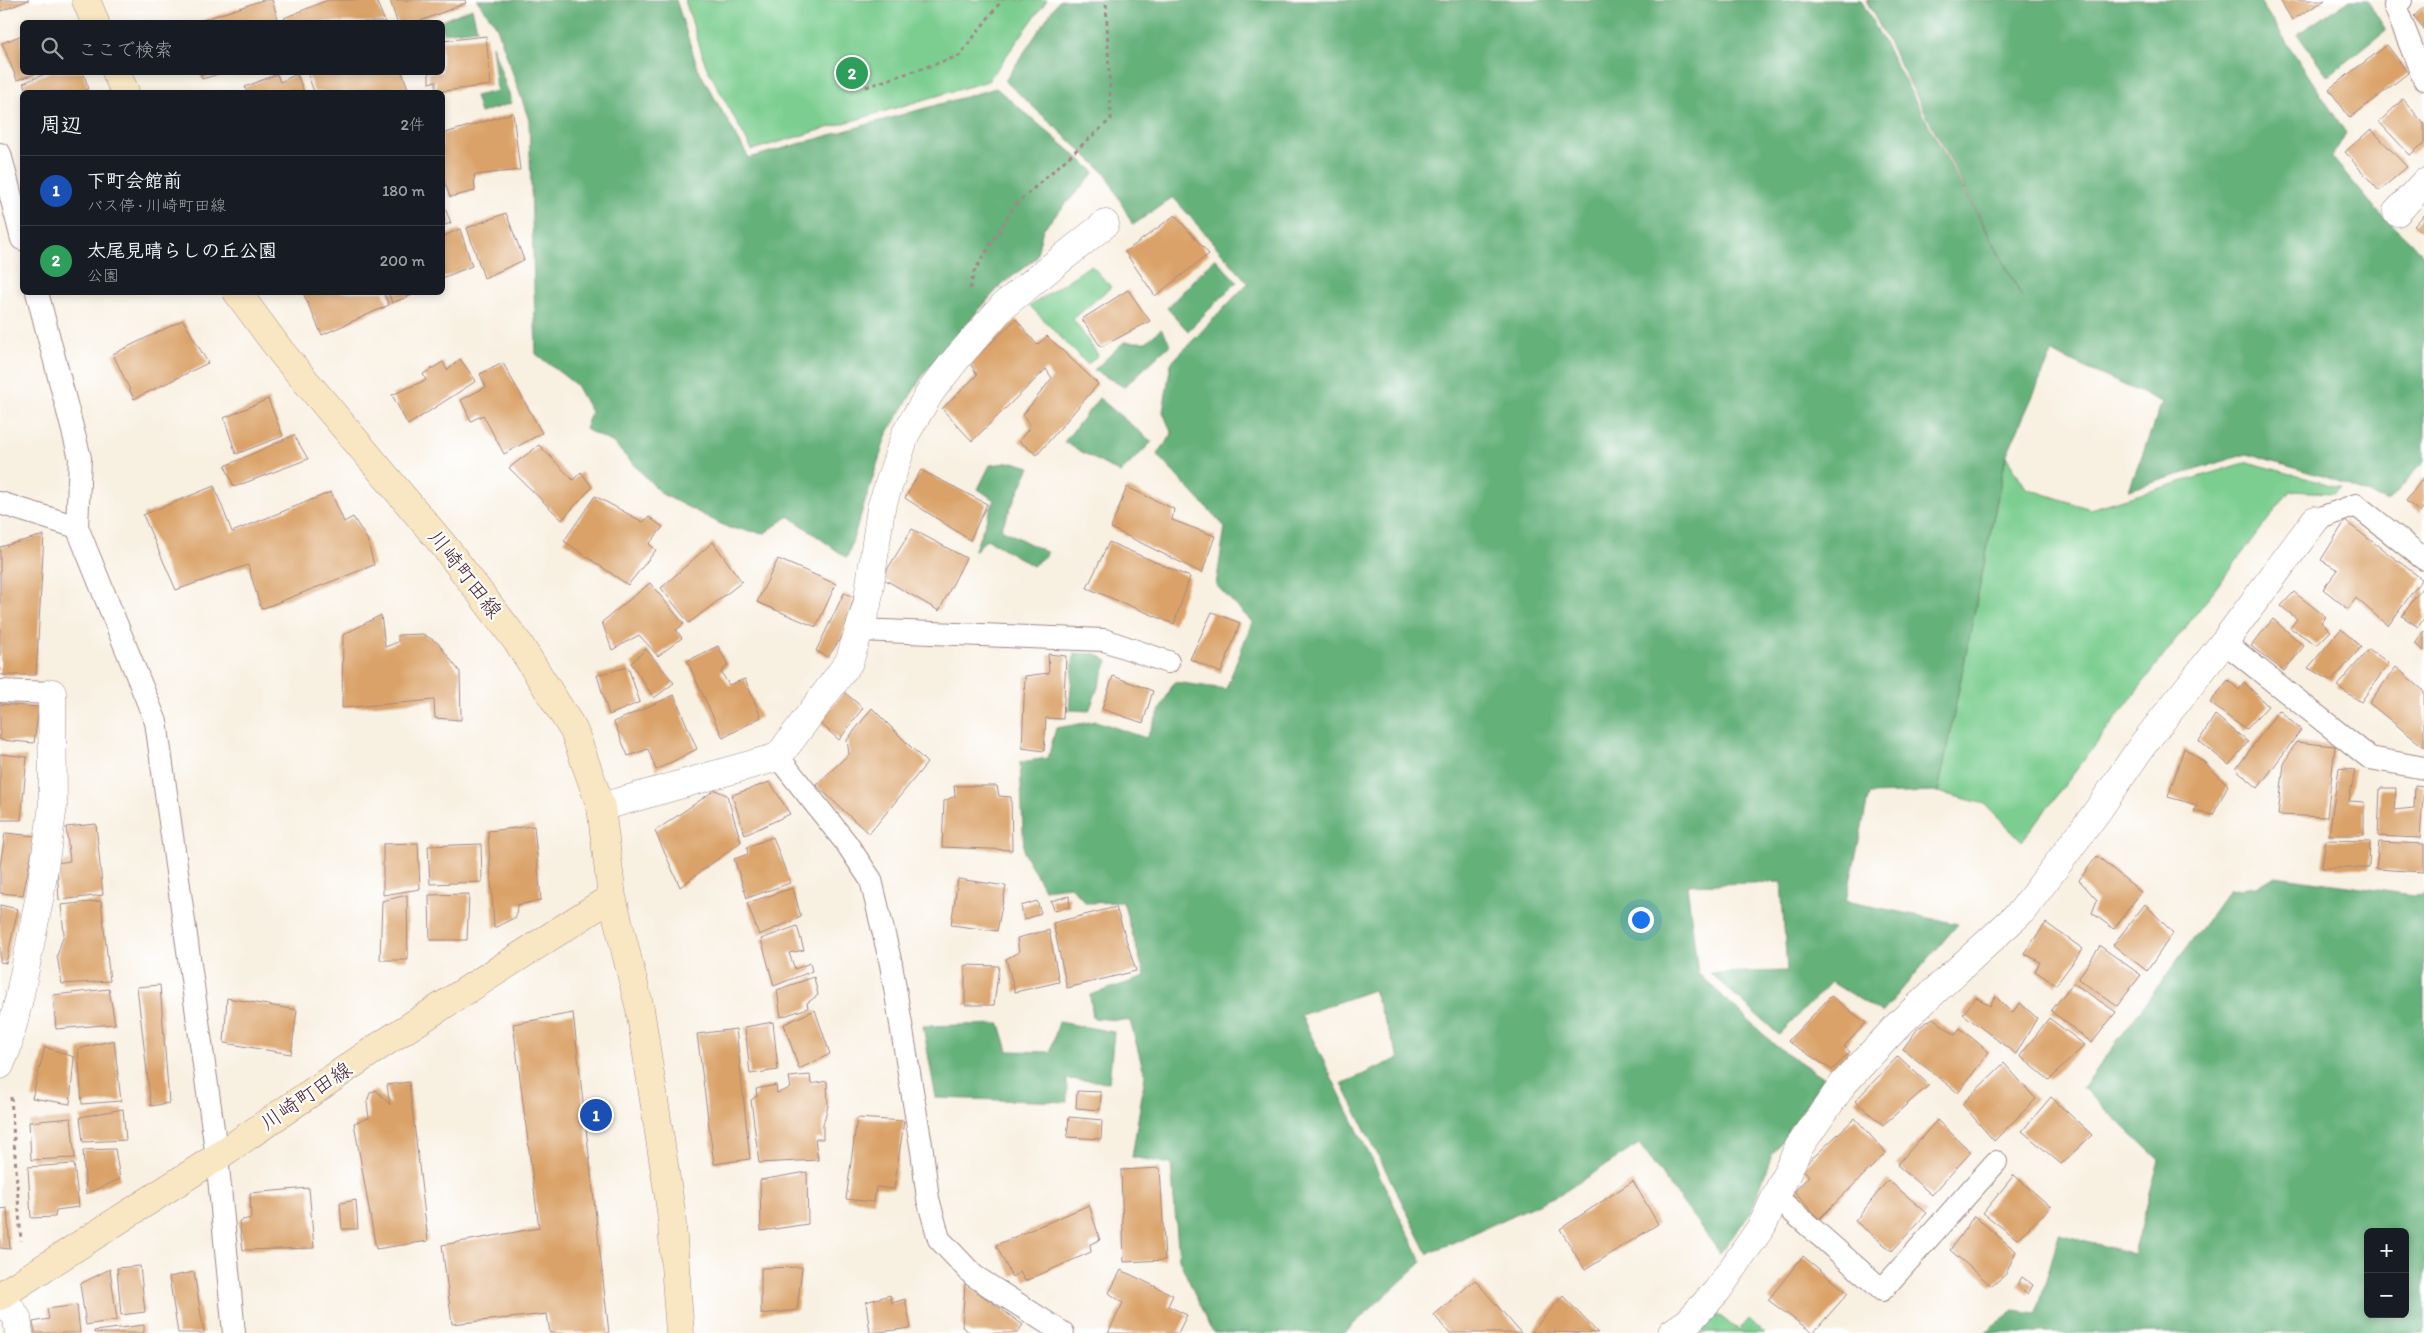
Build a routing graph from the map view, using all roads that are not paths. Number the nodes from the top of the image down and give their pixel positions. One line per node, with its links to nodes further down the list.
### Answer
1 (86, 0): 3 (main road)
2 (2401, 0): 5 (lane)
3 (94, 20)
4 (117, 75): 6 (main road)
5 (2424, 79)
6 (124, 90)
7 (0, 154): 11 (lane)
8 (2424, 183): 9 (street)
9 (2397, 212)
10 (1105, 224): 18 (street)
11 (20, 231)
12 (38, 295): 16 (lane)
13 (240, 295): 25 (main road, 川崎町田線)
14 (0, 503): 16 (lane)
15 (2315, 520): 17 (lane); 19 (street)
16 (77, 527): 28 (lane)
17 (2424, 559)
18 (859, 630): 20 (lane); 23 (street)
19 (2224, 642): 24 (lane); 30 (street)
20 (1168, 662)
21 (0, 691): 22 (lane)
22 (52, 693): 27 (street)
23 (778, 757): 25 (street); 35 (lane)
24 (2424, 768)
25 (601, 806): 26 (main road, 川崎町田線)
26 (612, 897): 28 (main road, 川崎町田線); 34 (main road, 川崎町田線)
27 (4, 1057)
28 (217, 1157): 31 (main road, 川崎町田線); 33 (lane)
29 (1996, 1162): 30 (lane)
30 (1776, 1197): 36 (street)
31 (1, 1295): 32 (street)
32 (20, 1333)
33 (234, 1333)
34 (680, 1333)
35 (1063, 1333)
36 (1672, 1333)

